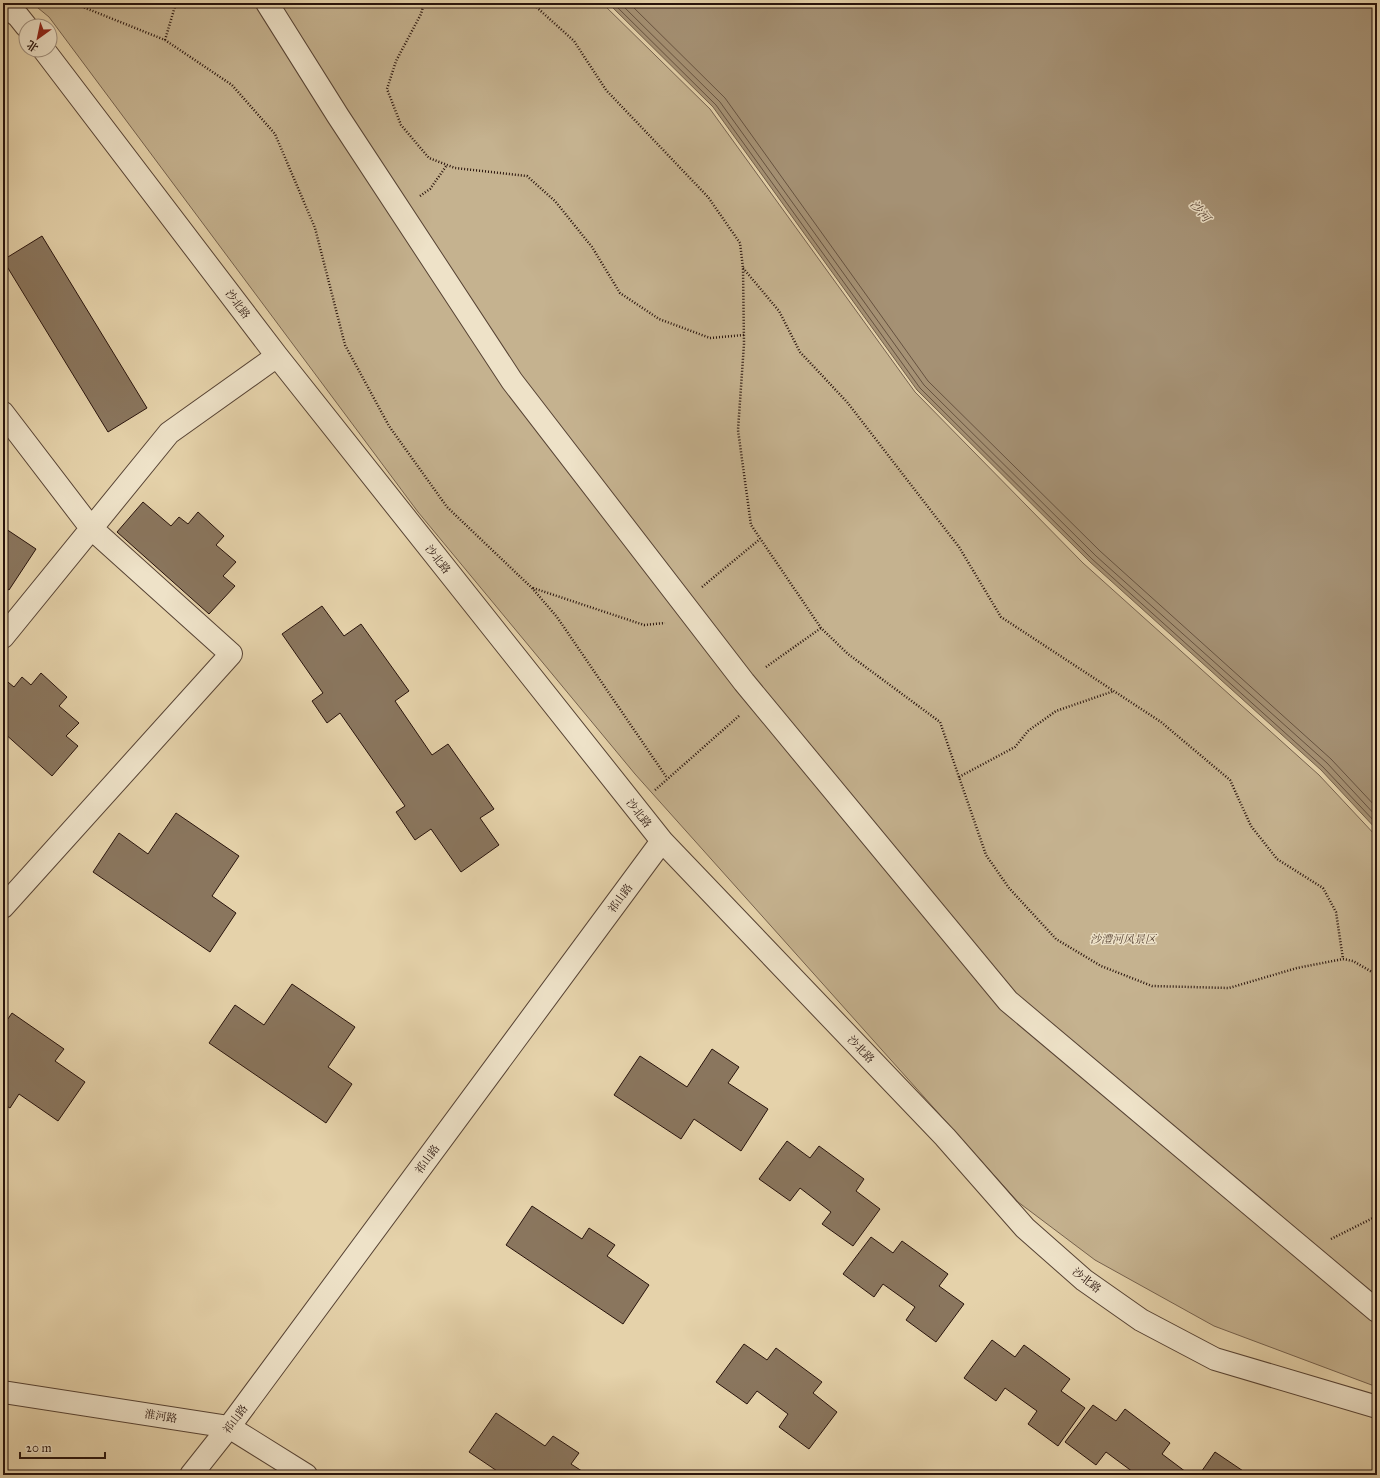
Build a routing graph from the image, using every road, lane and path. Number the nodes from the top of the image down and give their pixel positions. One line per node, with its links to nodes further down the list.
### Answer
1 (73, 3): 8 (path)
2 (176, 3): 8 (path)
3 (267, 3): 11 (street)
4 (424, 3): 10 (path)
5 (532, 3): 12 (path)
6 (3, 5): 7 (street)
7 (20, 18)
8 (165, 40): 18 (path)
9 (50, 58): 14 (street, 沙北路)
10 (447, 165): 11 (path); 13 (path)
11 (400, 210): 19 (street)
12 (743, 268): 13 (path); 23 (path)
13 (744, 335): 17 (path)
14 (277, 356): 16 (street); 27 (street, 沙北路)
15 (3, 413): 16 (street)
16 (91, 528): 21 (street); 29 (street)
17 (760, 539): 19 (path); 20 (path)
18 (532, 588): 19 (path); 26 (path)
19 (689, 611): 22 (street)
20 (821, 628): 22 (path); 25 (path)
21 (3, 637)
22 (744, 682): 24 (street)
23 (1115, 691): 25 (path); 30 (path)
24 (758, 699): 26 (path); 33 (street)
25 (959, 777): 30 (path)
26 (667, 778): 27 (path)
27 (635, 807): 28 (street, 沙北路)
28 (662, 841): 36 (street, 沙北路); 37 (street, 祁山路)
29 (3, 907)
30 (1342, 959): 31 (path)
31 (1377, 975)
32 (1377, 1216): 33 (path)
33 (1307, 1251): 34 (street)
34 (1377, 1310)
35 (3, 1392): 37 (street, 淮河路)
36 (1377, 1407)
37 (229, 1427): 38 (street, 祁山路); 39 (street, 淮河路)
38 (191, 1475)
39 (306, 1475)

